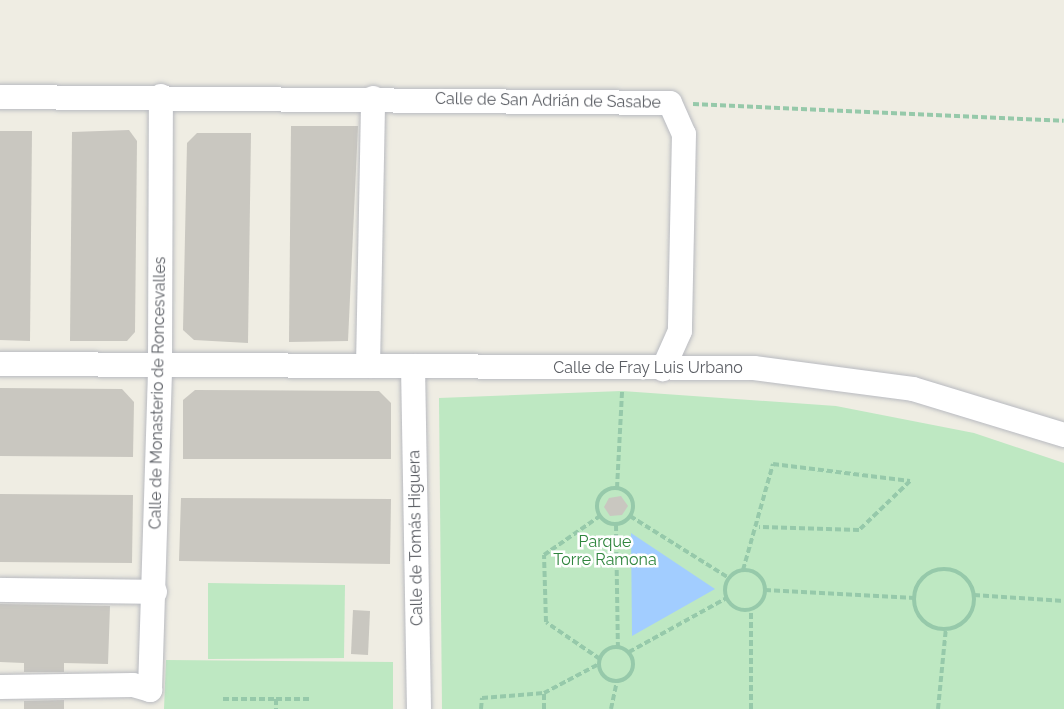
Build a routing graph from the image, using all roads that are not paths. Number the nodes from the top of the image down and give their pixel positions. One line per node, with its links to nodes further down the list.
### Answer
1 (161, 96): 2 (street, Calle de San Adrián de Sasabe); 3 (street, Calle de San Adrián de Sasabe); 6 (street, Calle de Monasterio de Roncesvalles)
2 (0, 97)
3 (373, 109): 4 (street, Calle de San Adrián de Sasabe); 5 (street)
4 (680, 331): 8 (street); 10 (street, Calle de San Adrián de Sasabe)
5 (369, 356): 6 (street, Calle de Fray Luis Urbano); 9 (street, Calle de Fray Luis Urbano)
6 (160, 363): 7 (street, Calle de Fray Luis Urbano); 13 (street, Calle de Monasterio de Roncesvalles)
7 (0, 364)
8 (707, 365): 10 (street, Calle de Fray Luis Urbano); 11 (street, Calle de Fray Luis Urbano)
9 (413, 366): 10 (street, Calle de Fray Luis Urbano); 15 (street, Calle de Tomás Higuera)
10 (663, 369)
11 (1064, 435)
12 (0, 590): 13 (street)
13 (155, 592): 14 (street, Calle de Monasterio de Roncesvalles)
14 (0, 687)
15 (419, 709)

